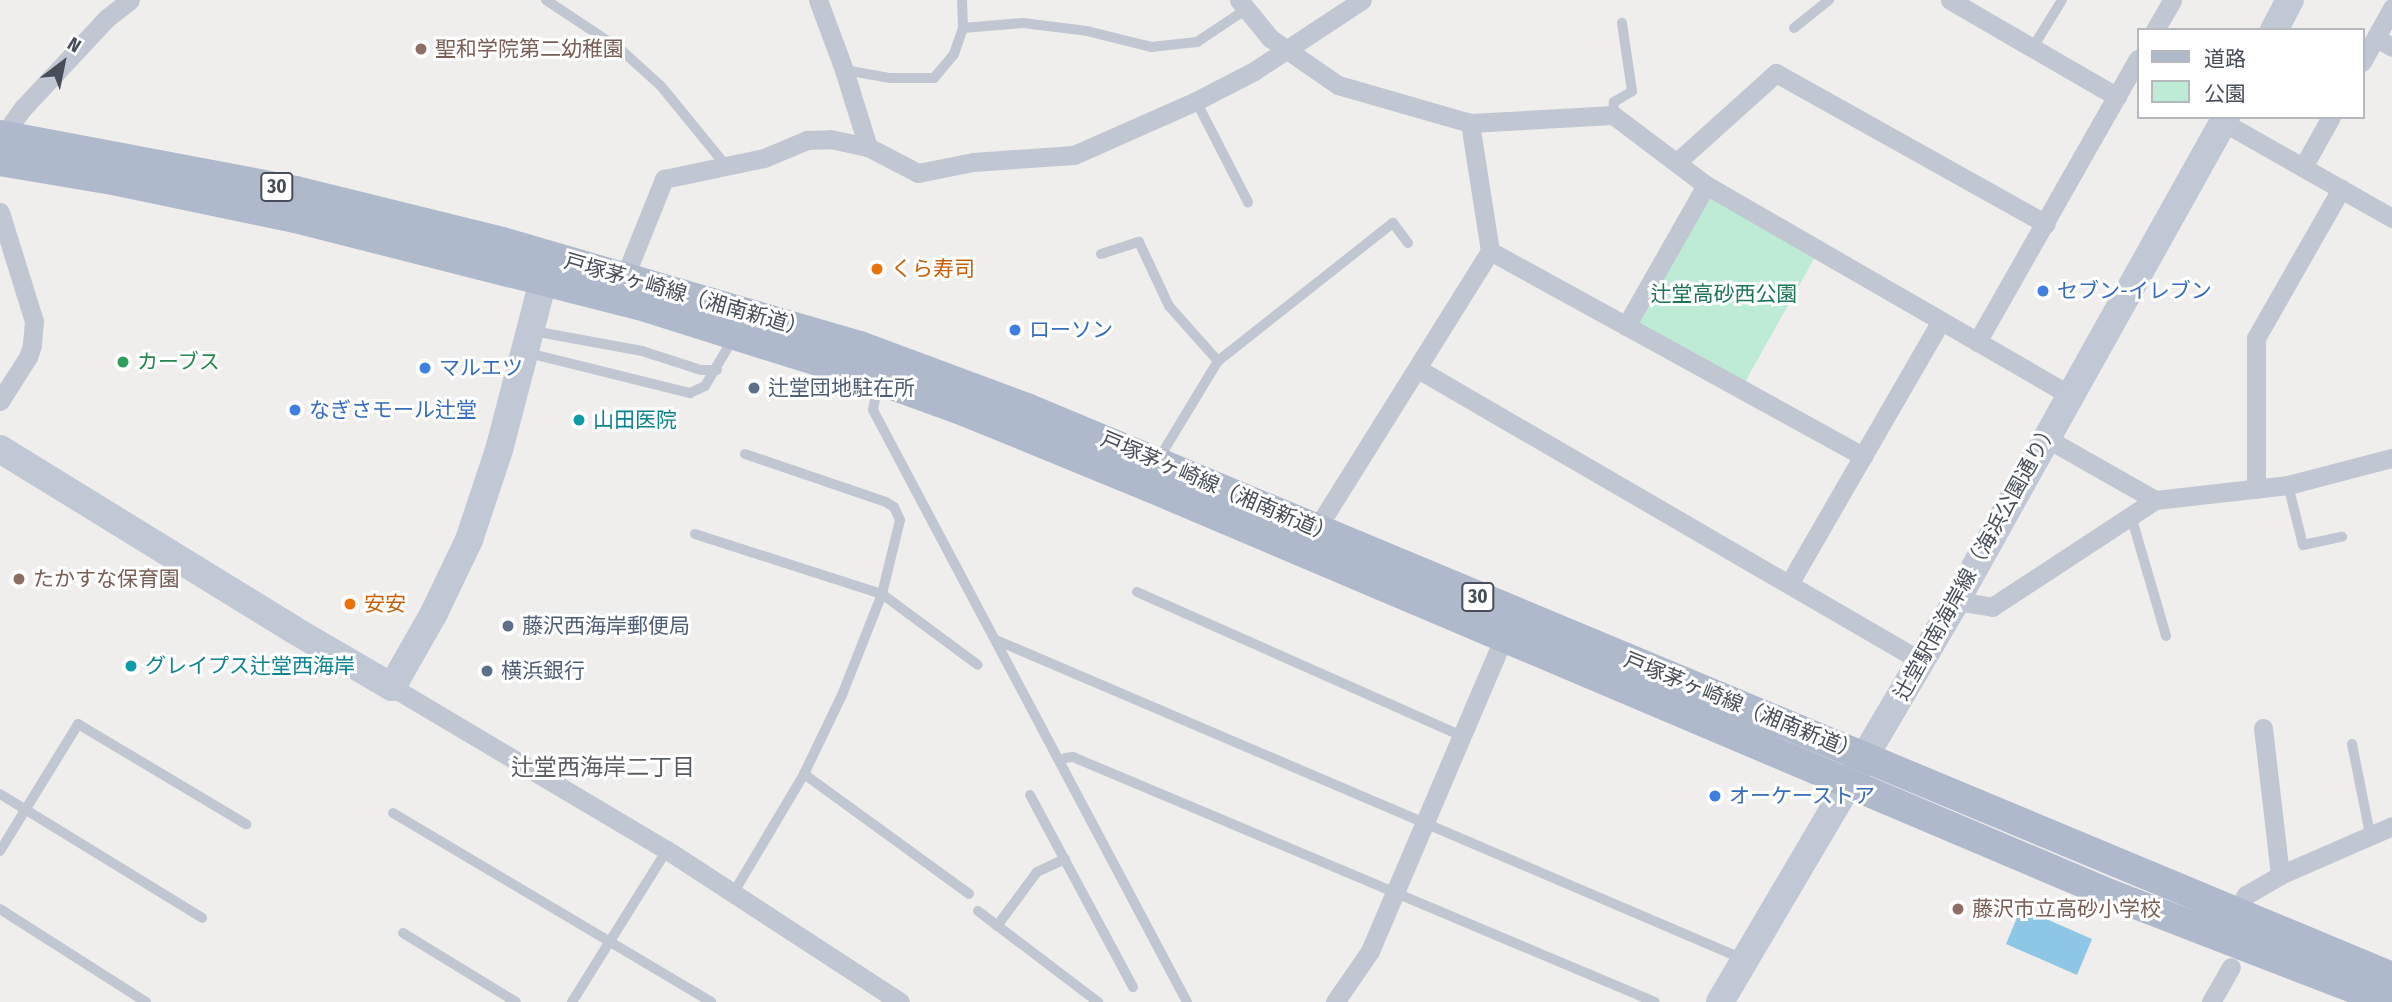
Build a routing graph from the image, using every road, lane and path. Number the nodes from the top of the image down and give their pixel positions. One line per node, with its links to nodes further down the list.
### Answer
1 (130, 0): 31 (street)
2 (546, 0): 34 (lane)
3 (818, 0): 24 (street)
4 (962, 0): 15 (lane)
5 (1362, 0): 12 (street)
6 (1829, 0): 16 (lane)
7 (1950, 0): 20 (street)
8 (2062, 0): 20 (lane)
9 (2172, 0): 17 (street)
10 (2290, 0): 18 (street)
11 (1242, 5): 15 (lane); 21 (street)
12 (1341, 5): 21 (street)
13 (2392, 8): 19 (street)
14 (1622, 23): 27 (lane)
15 (963, 28): 24 (lane)
16 (1794, 28)
17 (2156, 28)
18 (2275, 28)
19 (2384, 43): 22 (street)
20 (2033, 47): 25 (street)
21 (1287, 49): 26 (street); 30 (street)
22 (2364, 60)
23 (2136, 63): 25 (street)
24 (844, 70): 32 (street)
25 (2117, 97): 41 (street)
26 (1196, 102): 32 (street); 38 (lane)
27 (1612, 115): 30 (street); 33 (street)
28 (2330, 119): 35 (street)
29 (2224, 120): 35 (street); 56 (street, 辻堂駅南海岸線（海浜公園通り）)
30 (1470, 123): 43 (street)
31 (2, 147): 45 (main road, 戸塚茅ヶ崎線（湘南新道） / 30)
32 (867, 147): 34 (street)
33 (1677, 162): 36 (street); 41 (street)
34 (727, 167): 46 (street)
35 (2303, 167): 37 (street)
36 (1706, 184): 47 (street); 48 (street)
37 (2341, 189): 40 (street); 65 (street)
38 (1248, 202)
39 (0, 212): 57 (street)
40 (2392, 218)
41 (2046, 225): 51 (street)
42 (1408, 243): 52 (lane)
43 (1490, 251): 48 (street); 53 (street)
44 (1101, 254): 52 (lane)
45 (546, 268): 46 (main road, 戸塚茅ヶ崎線（湘南新道） / 30); 49 (main road, 戸塚茅ヶ崎線（湘南新道） / 30); 50 (street)
46 (625, 276): 63 (main road, 戸塚茅ヶ崎線（湘南新道） / 30)
47 (1941, 321): 51 (street); 61 (street)
48 (1626, 326): 61 (street)
49 (736, 333): 54 (lane); 55 (main road, 戸塚茅ヶ崎線（湘南新道） / 30)
50 (527, 341): 54 (lane); 54 (lane); 80 (street)
51 (1977, 342): 56 (street)
52 (1218, 361): 63 (lane)
53 (1418, 369): 68 (street); 71 (street)
54 (717, 370)
55 (878, 380): 76 (main road, 戸塚茅ヶ崎線（湘南新道） / 30); 77 (lane)
56 (2069, 396): 58 (street, 辻堂駅南海岸線（海浜公園通り）)
57 (0, 401)
58 (2046, 438): 66 (street); 74 (street, 辻堂駅南海岸線（海浜公園通り）)
59 (0, 449): 80 (street)
60 (745, 454): 73 (lane)
61 (1863, 456): 71 (street)
62 (2392, 458): 64 (street)
63 (1157, 461): 68 (main road, 戸塚茅ヶ崎線（湘南新道） / 30)
64 (2288, 485): 65 (street); 70 (lane)
65 (2256, 489): 66 (street)
66 (2155, 500): 67 (street)
67 (2131, 516): 74 (street); 75 (lane)
68 (1317, 528): 84 (main road, 戸塚茅ヶ崎線（湘南新道） / 30)
69 (695, 534): 73 (lane)
70 (2342, 537)
71 (1789, 584): 78 (street)
72 (1137, 592): 82 (lane)
73 (882, 594): 79 (lane); 86 (lane)
74 (1956, 601): 78 (street, 辻堂駅南海岸線（海浜公園通り）)
75 (2166, 636)
76 (1503, 639): 82 (street); 87 (main road, 戸塚茅ヶ崎線（湘南新道） / 30)
77 (996, 640): 92 (lane); 120 (lane)
78 (1920, 660): 84 (street, 辻堂駅南海岸線（海浜公園通り）)
79 (978, 664)
80 (392, 687): 96 (street)
81 (2263, 728): 99 (street)
82 (1462, 736): 92 (street)
83 (2353, 744): 95 (lane)
84 (1866, 757): 87 (street, 辻堂駅南海岸線（海浜公園通り）); 105 (main road, 戸塚茅ヶ崎線（湘南新道） / 30)
85 (1065, 758): 101 (lane)
86 (804, 774): 100 (lane); 102 (lane)
87 (1849, 782): 110 (street, 辻堂駅南海岸線（海浜公園通り）); 125 (main road, 戸塚茅ヶ崎線（湘南新道） / 30)
88 (0, 794): 90 (lane)
89 (1030, 795): 98 (lane)
90 (25, 810): 93 (lane); 97 (lane); 106 (lane)
91 (393, 813): 109 (lane)
92 (1425, 822): 101 (street); 110 (lane)
93 (246, 824)
94 (2392, 825): 95 (street)
95 (2370, 834): 99 (street)
96 (667, 850): 100 (street); 109 (lane)
97 (0, 851)
98 (1065, 859): 107 (lane); 113 (lane)
99 (2280, 875): 105 (street)
100 (734, 892): 118 (street)
101 (1395, 892): 121 (street); 122 (lane)
102 (969, 894)
103 (0, 909): 114 (lane)
104 (978, 911): 107 (lane)
105 (2236, 912): 112 (main road, 戸塚茅ヶ崎線（湘南新道） / 30)
106 (202, 919)
107 (997, 926): 119 (lane)
108 (403, 933): 115 (lane)
109 (611, 941): 116 (lane); 117 (lane)
110 (1745, 960): 123 (street, 辻堂駅南海岸線（海浜公園通り）)
111 (2231, 967): 124 (street)
112 (2387, 969)
113 (1133, 987)
114 (146, 1002)
115 (516, 1002)
116 (572, 1002)
117 (710, 1002)
118 (900, 1002)
119 (1098, 1002)
120 (1187, 1002)
121 (1335, 1002)
122 (1655, 1002)
123 (1720, 1002)
124 (2211, 1002)
125 (2389, 1002)

